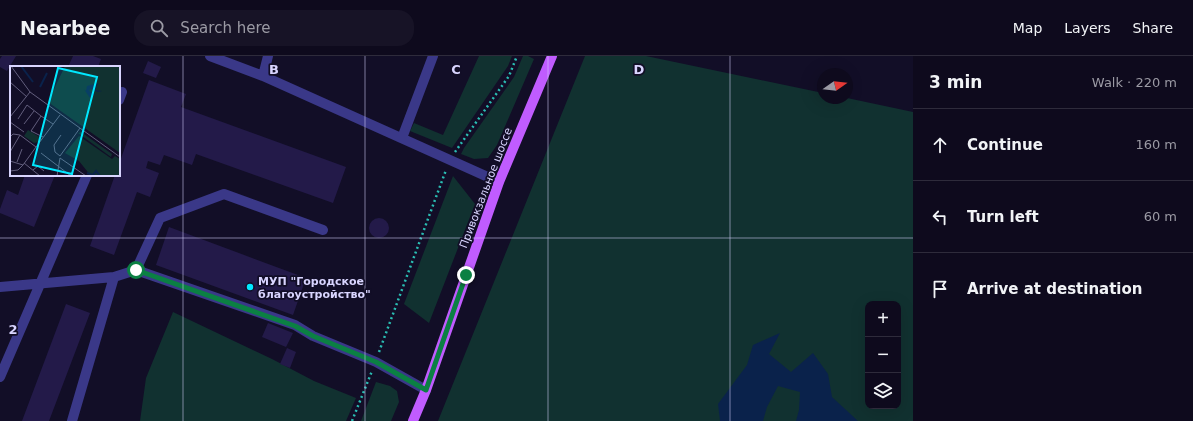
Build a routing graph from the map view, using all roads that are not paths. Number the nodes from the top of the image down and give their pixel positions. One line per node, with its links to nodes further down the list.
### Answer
1 (210, 56): 5 (lane)
2 (268, 56): 5 (lane)
3 (433, 56): 6 (lane)
4 (552, 56): 8 (main road, Привокзальное шоссе)
5 (263, 76): 6 (lane)
6 (402, 138): 8 (lane)
7 (87, 176): 12 (lane)
8 (500, 182): 15 (main road, Привокзальное шоссе)
9 (323, 230): 10 (lane)
10 (136, 270): 11 (lane); 15 (lane)
11 (114, 277): 12 (lane); 16 (lane)
12 (40, 284): 13 (lane); 14 (lane)
13 (0, 287)
14 (0, 377)
15 (426, 390): 17 (main road, Привокзальное шоссе)
16 (72, 421)
17 (413, 421)

